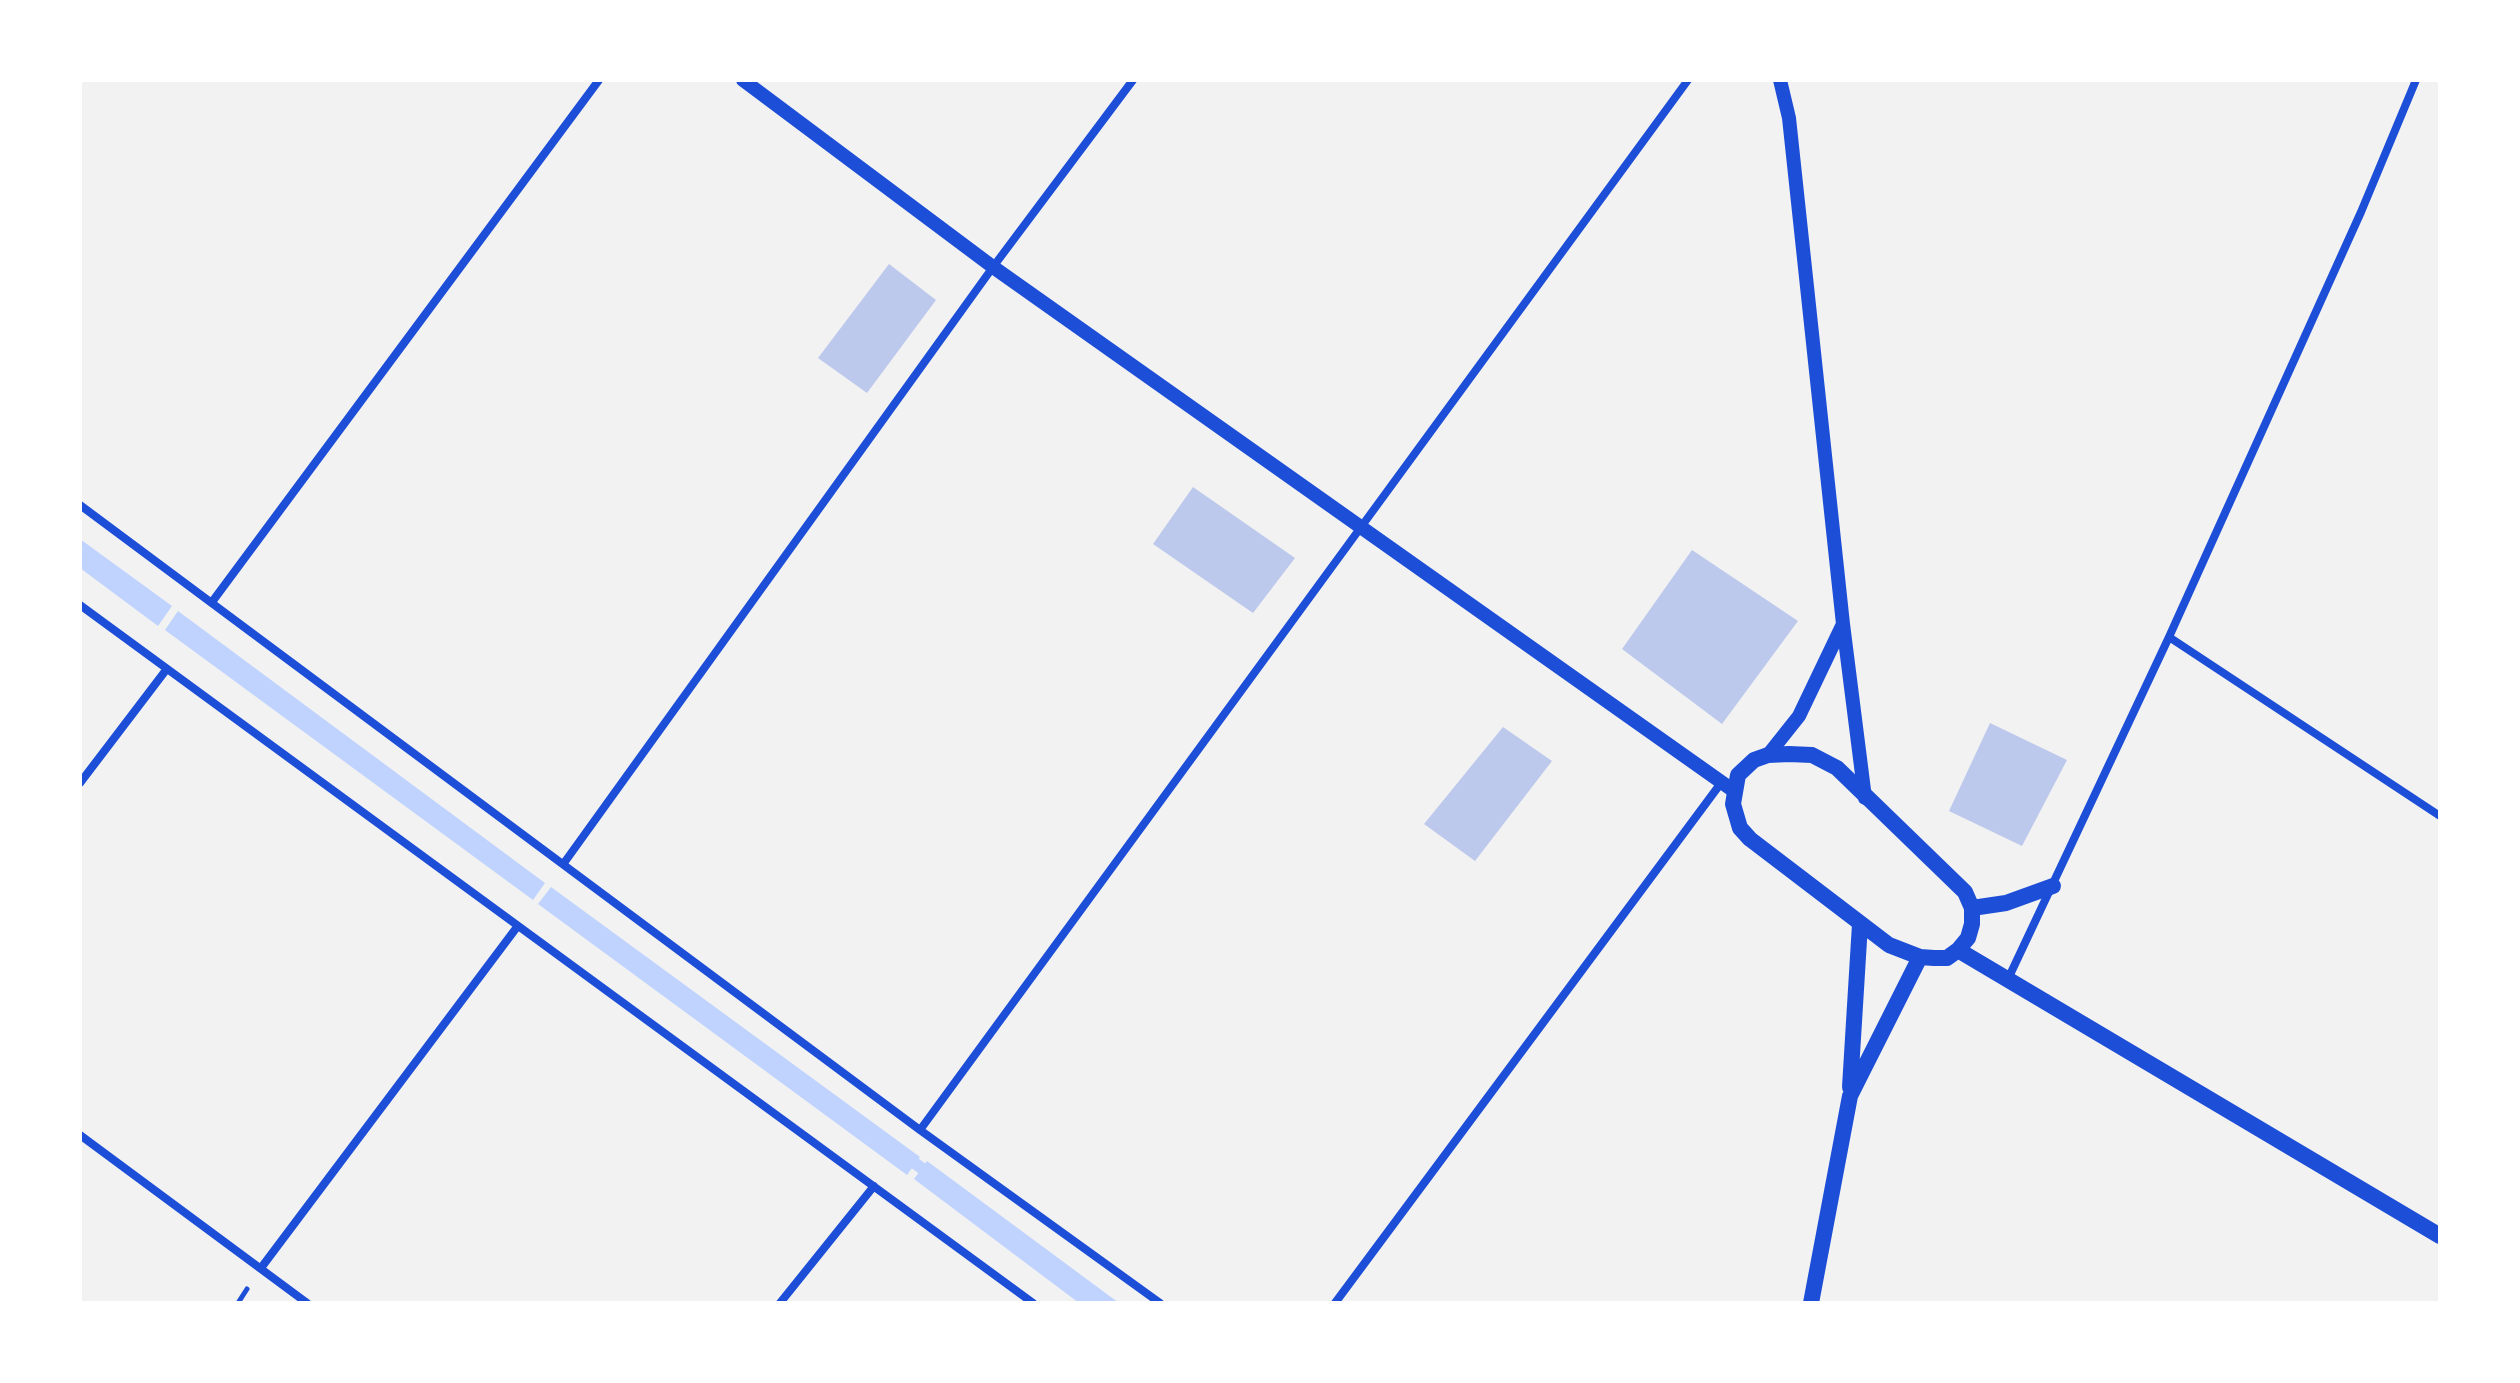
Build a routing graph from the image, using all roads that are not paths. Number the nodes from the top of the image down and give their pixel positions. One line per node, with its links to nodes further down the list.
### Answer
1 (599, 80): 10 (street)
2 (743, 80): 7 (street)
3 (1133, 80): 7 (street)
4 (1688, 80): 9 (street)
5 (1780, 80): 12 (street)
6 (2416, 80): 13 (street)
7 (993, 267): 9 (street); 20 (street)
8 (80, 505): 10 (street)
9 (1360, 525): 17 (street); 29 (street)
10 (212, 602): 20 (street)
11 (80, 605): 14 (street)
12 (1843, 624): 15 (street); 18 (street)
13 (2169, 637): 19 (street); 21 (street)
14 (166, 670): 16 (street); 24 (street)
15 (1768, 755): 17 (main road); 18 (main road)
16 (80, 783)
17 (1728, 787): 23 (main road); 38 (street)
18 (1865, 798): 22 (main road)
19 (2440, 816)
20 (564, 863): 29 (street)
21 (2053, 886): 22 (main road); 27 (street)
22 (1972, 908): 25 (main road)
23 (1860, 924): 26 (main road); 28 (main road)
24 (517, 927): 31 (street); 33 (street)
25 (1958, 950): 26 (main road); 27 (main road)
26 (1920, 957): 28 (main road)
27 (2008, 979): 32 (main road)
28 (1850, 1096): 39 (main road)
29 (920, 1130): 37 (street)
30 (80, 1135): 33 (street)
31 (874, 1186): 35 (street); 36 (street)
32 (2440, 1236)
33 (261, 1268): 34 (street)
34 (307, 1303)
35 (780, 1303)
36 (1033, 1303)
37 (1160, 1303)
38 (1335, 1303)
39 (1811, 1303)

